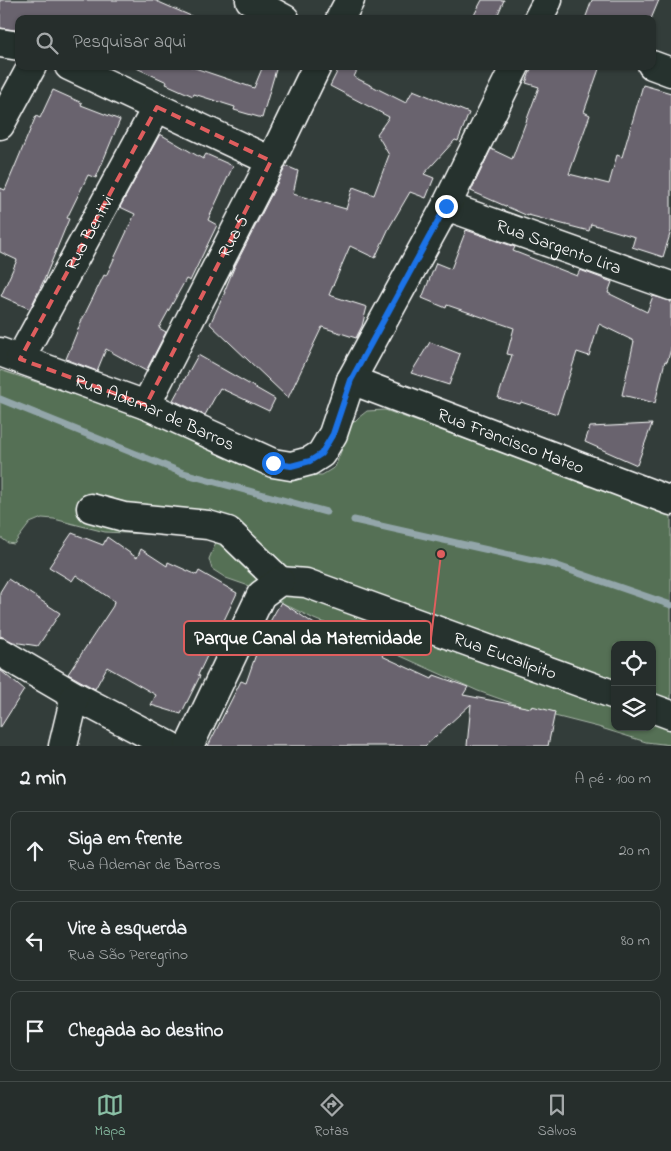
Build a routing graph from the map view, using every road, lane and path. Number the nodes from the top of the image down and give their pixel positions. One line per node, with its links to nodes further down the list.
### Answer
1 (250, 0): 4 (street)
2 (350, 0): 5 (street)
3 (548, 0): 6 (street)
4 (278, 15)
5 (342, 15)
6 (540, 15)
7 (0, 43): 8 (street)
8 (15, 45)
9 (656, 66): 14 (street)
10 (30, 70): 16 (street)
11 (77, 70): 15 (street)
12 (315, 70): 17 (street, Rua 5)
13 (513, 70): 18 (street)
14 (671, 72)
15 (157, 107): 17 (street); 20 (street, Rua Bentivi)
16 (0, 125)
17 (271, 161): 22 (street, Rua 5)
18 (446, 206): 19 (street, Rua Sargento Lira); 21 (street)
19 (671, 286)
20 (10, 356): 22 (street, Rua Ademar de Barros)
21 (351, 380): 22 (street, Rua Ademar de Barros); 23 (street, Rua Francisco Mateo)
22 (146, 405)
23 (671, 501)
24 (90, 508): 25 (street)
25 (280, 581): 27 (street, Rua Eucalipito); 33 (street)
26 (0, 652): 28 (street)
27 (611, 694)
28 (75, 696): 31 (street); 32 (street)
29 (656, 709): 30 (street)
30 (671, 715)
31 (63, 746)
32 (170, 746)
33 (189, 746)

